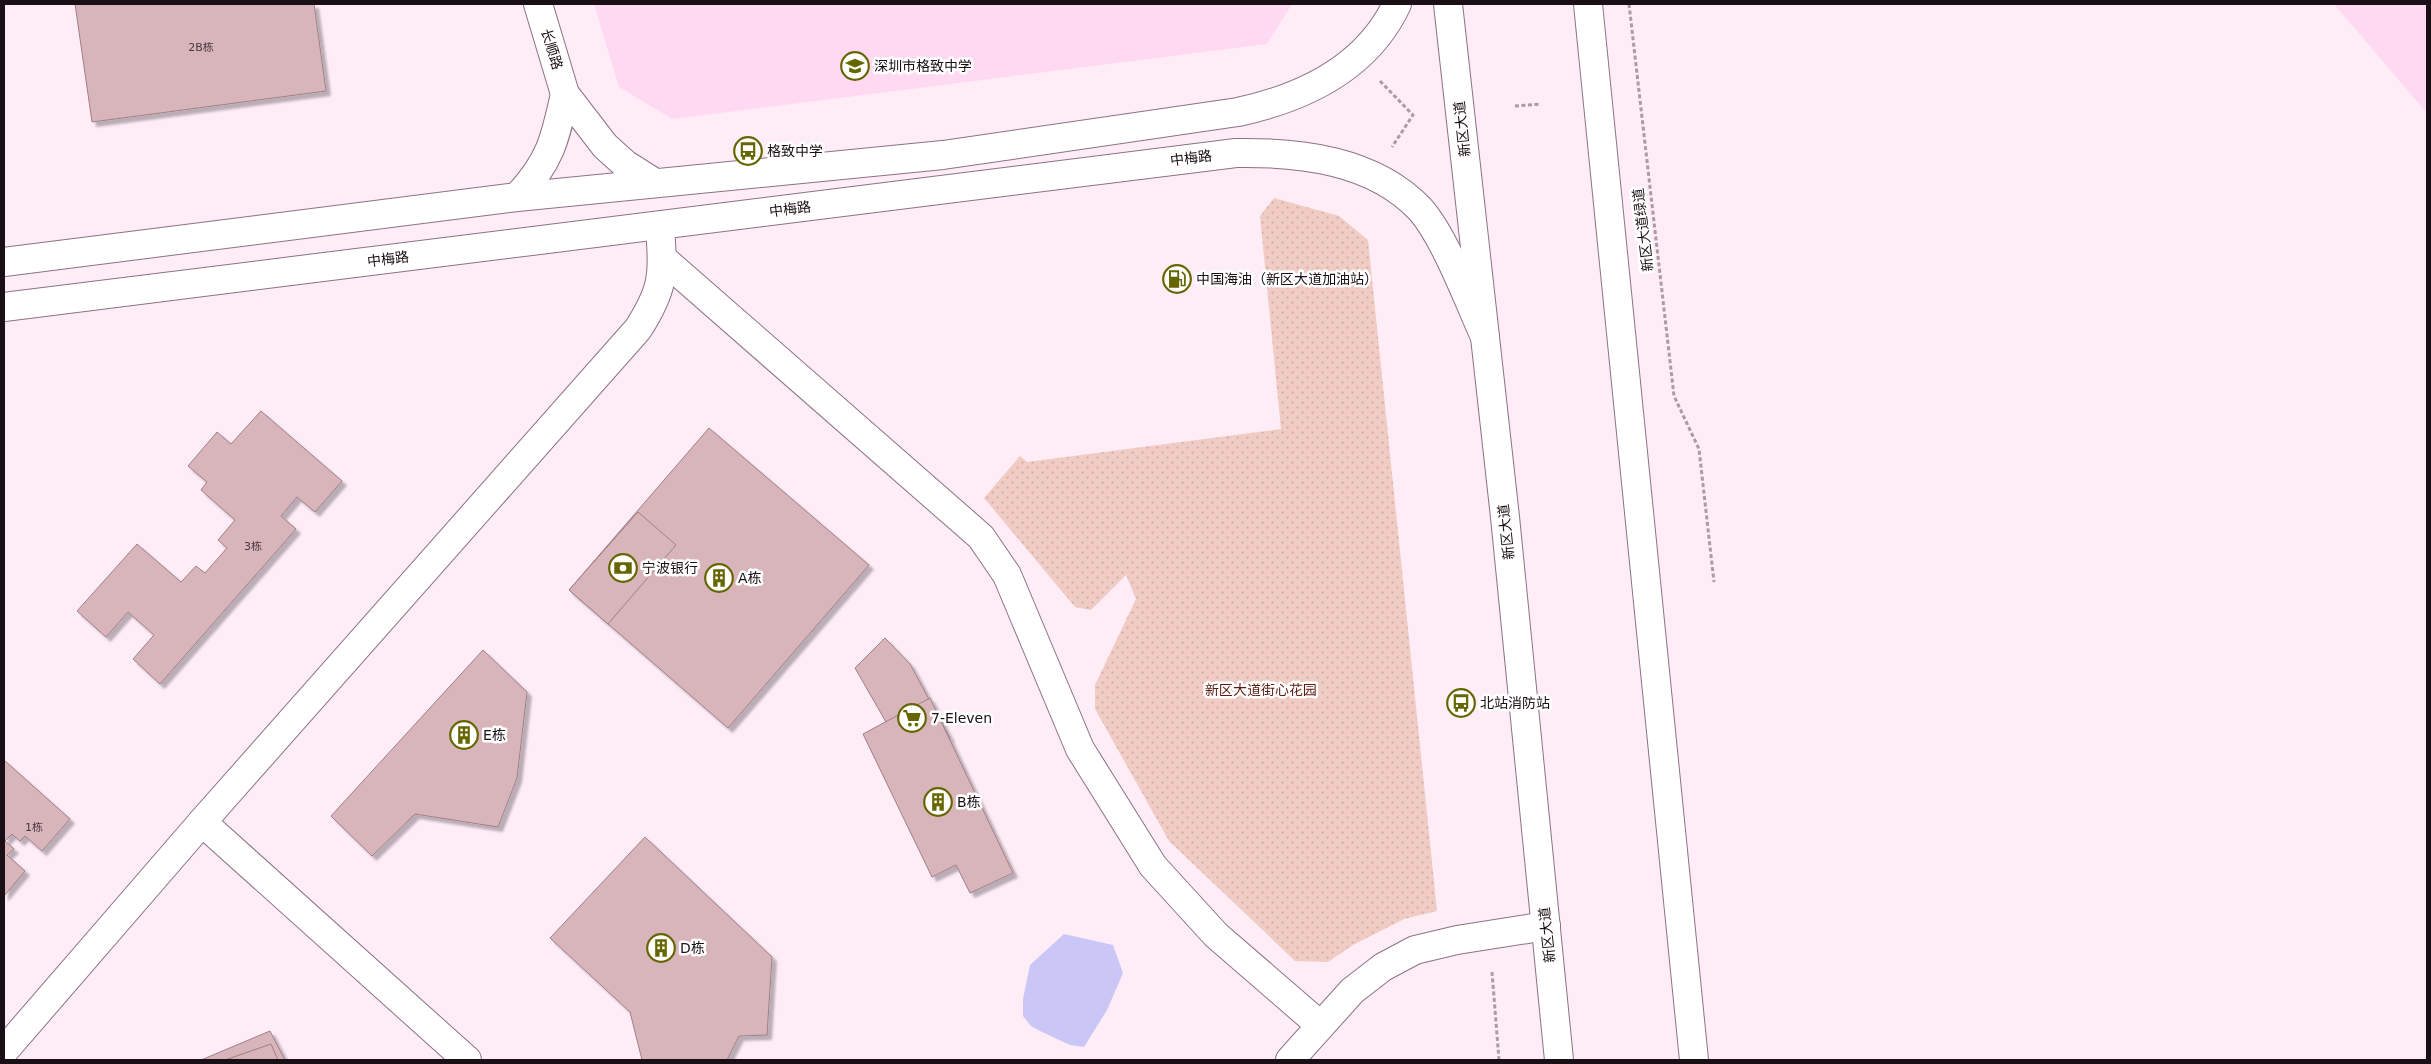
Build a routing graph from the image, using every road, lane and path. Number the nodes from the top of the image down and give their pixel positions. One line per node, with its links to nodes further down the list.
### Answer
1 (538, 4): 7 (main road, 长顺路)
2 (1397, 4): 11 (main road)
3 (1448, 4): 17 (main road, 新区大道)
4 (1588, 4): 28 (main road)
5 (1629, 4): 18 (path, 新区大道绿道)
6 (1376, 76): 10 (path)
7 (565, 94): 11 (main road); 12 (main road)
8 (1541, 104): 9 (path)
9 (1515, 106)
10 (1389, 150)
11 (656, 183): 12 (main road)
12 (517, 197): 15 (main road)
13 (660, 226): 14 (main road); 16 (main road, 中梅路); 17 (main road, 中梅路)
14 (662, 258): 19 (main road); 22 (main road)
15 (4, 262)
16 (4, 307)
17 (1485, 337): 20 (main road, 新区大道)
18 (1714, 582)
19 (202, 822): 23 (main road); 24 (main road)
20 (1546, 926): 22 (main road); 27 (main road, 新区大道)
21 (1492, 972): 26 (path)
22 (1320, 1025): 25 (main road)
23 (4, 1051)
24 (467, 1060)
25 (1290, 1060)
26 (1499, 1060)
27 (1560, 1060)
28 (1694, 1060)

